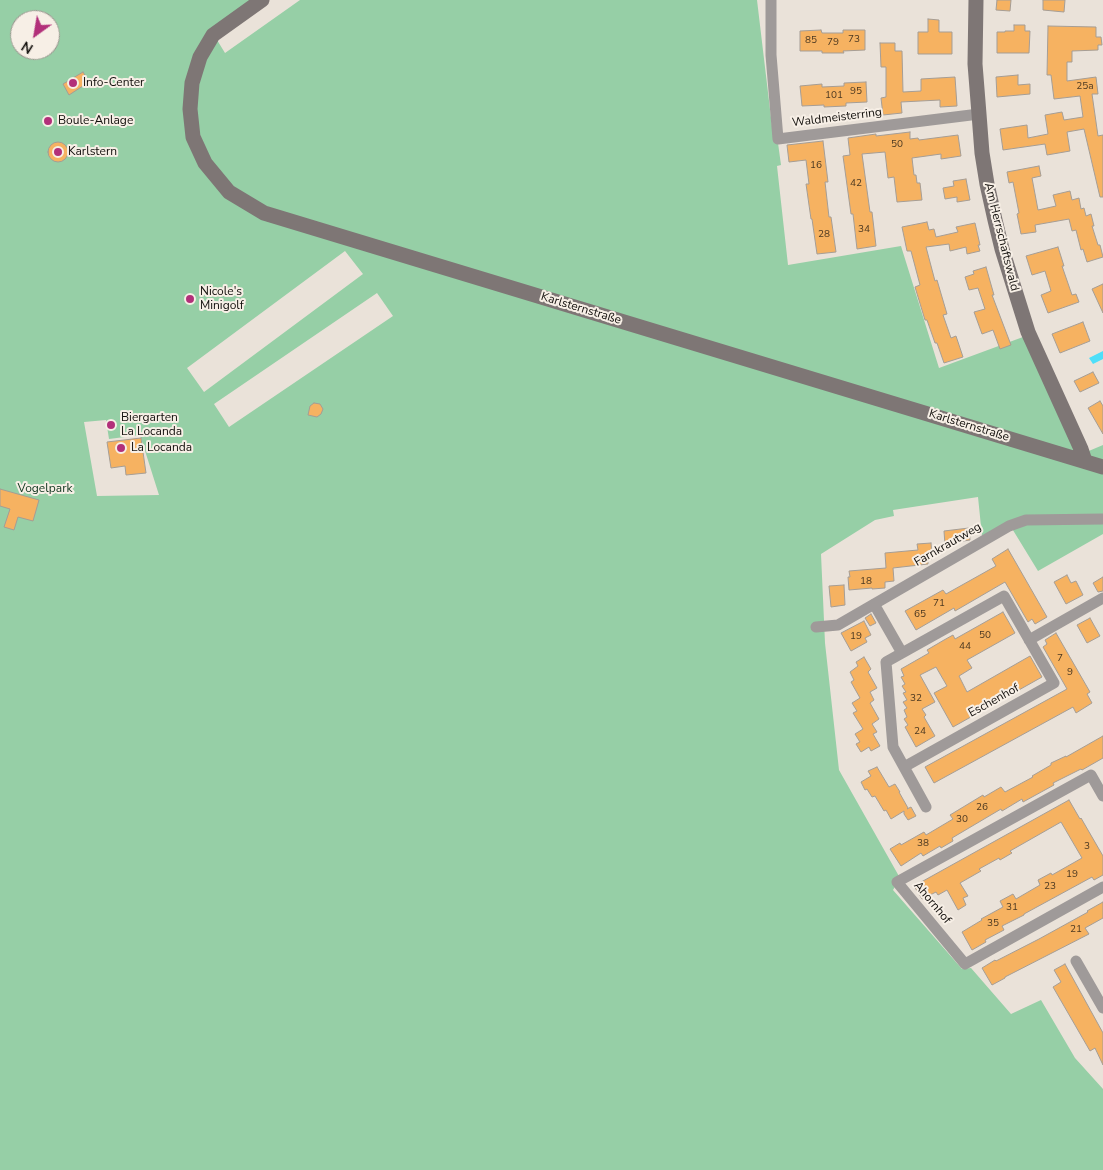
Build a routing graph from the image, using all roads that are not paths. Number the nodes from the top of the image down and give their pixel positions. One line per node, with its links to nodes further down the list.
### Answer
1 (262, 0): 5 (street, Karlsternstraße)
2 (771, 0): 4 (street, Waldmeisterring)
3 (976, 0): 4 (street, Am Herrschaftswald)
4 (979, 114): 5 (street, Am Herrschaftswald)
5 (1085, 461): 6 (street, Karlsternstraße)
6 (1103, 467)
7 (1103, 519): 9 (street, Farnkrautweg)
8 (1103, 598): 11 (street)
9 (874, 604): 10 (street, Farnkrautweg); 12 (street)
10 (816, 627)
11 (1029, 640): 12 (street, Eschenhof); 13 (street, Eschenhof)
12 (902, 653): 13 (street, Eschenhof)
13 (904, 767): 15 (street, Eschenhof)
14 (1103, 796): 16 (street, Ahornhof)
15 (926, 807)
16 (1103, 887)
17 (1076, 960): 18 (street)
18 (1102, 1003)

